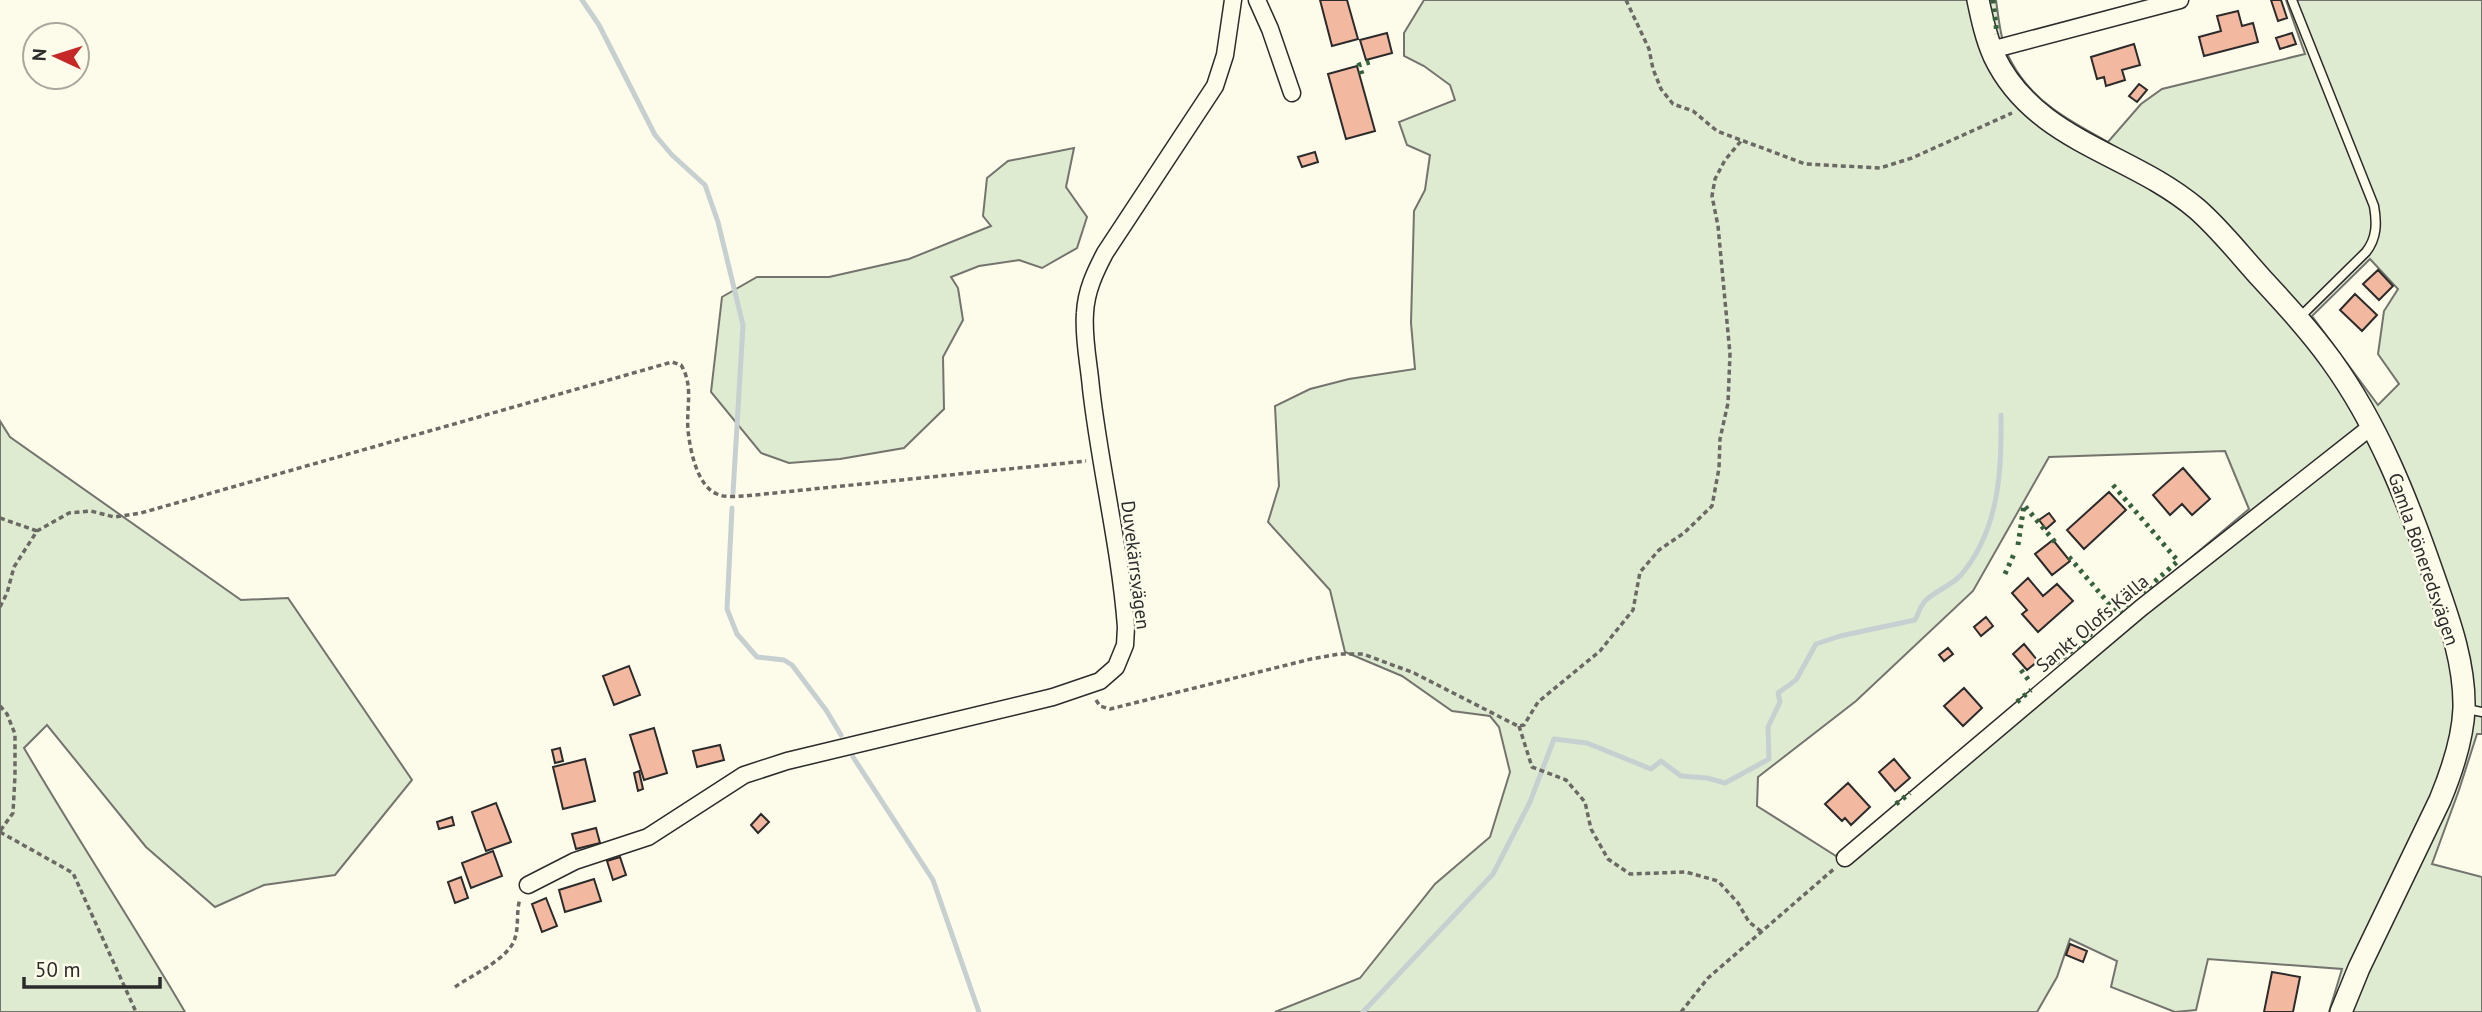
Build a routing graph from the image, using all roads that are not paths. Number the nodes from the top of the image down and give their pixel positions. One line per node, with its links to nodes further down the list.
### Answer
1 (1233, 0): 12 (street, Duvekärrsvägen)
2 (1256, 0): 7 (street)
3 (1978, 0): 6 (street, Gamla Böneredsvägen)
4 (2180, 0): 6 (street)
5 (2292, 0): 8 (lane)
6 (1991, 50): 8 (street, Gamla Böneredsvägen)
7 (1292, 93)
8 (2298, 319): 9 (street, Gamla Böneredsvägen)
9 (2372, 426): 10 (street, Gamla Böneredsvägen); 11 (street, Sankt Olofs Källa)
10 (2473, 711): 13 (street, Gamla Böneredsvägen)
11 (1845, 859)
12 (528, 885)
13 (2341, 1012)

